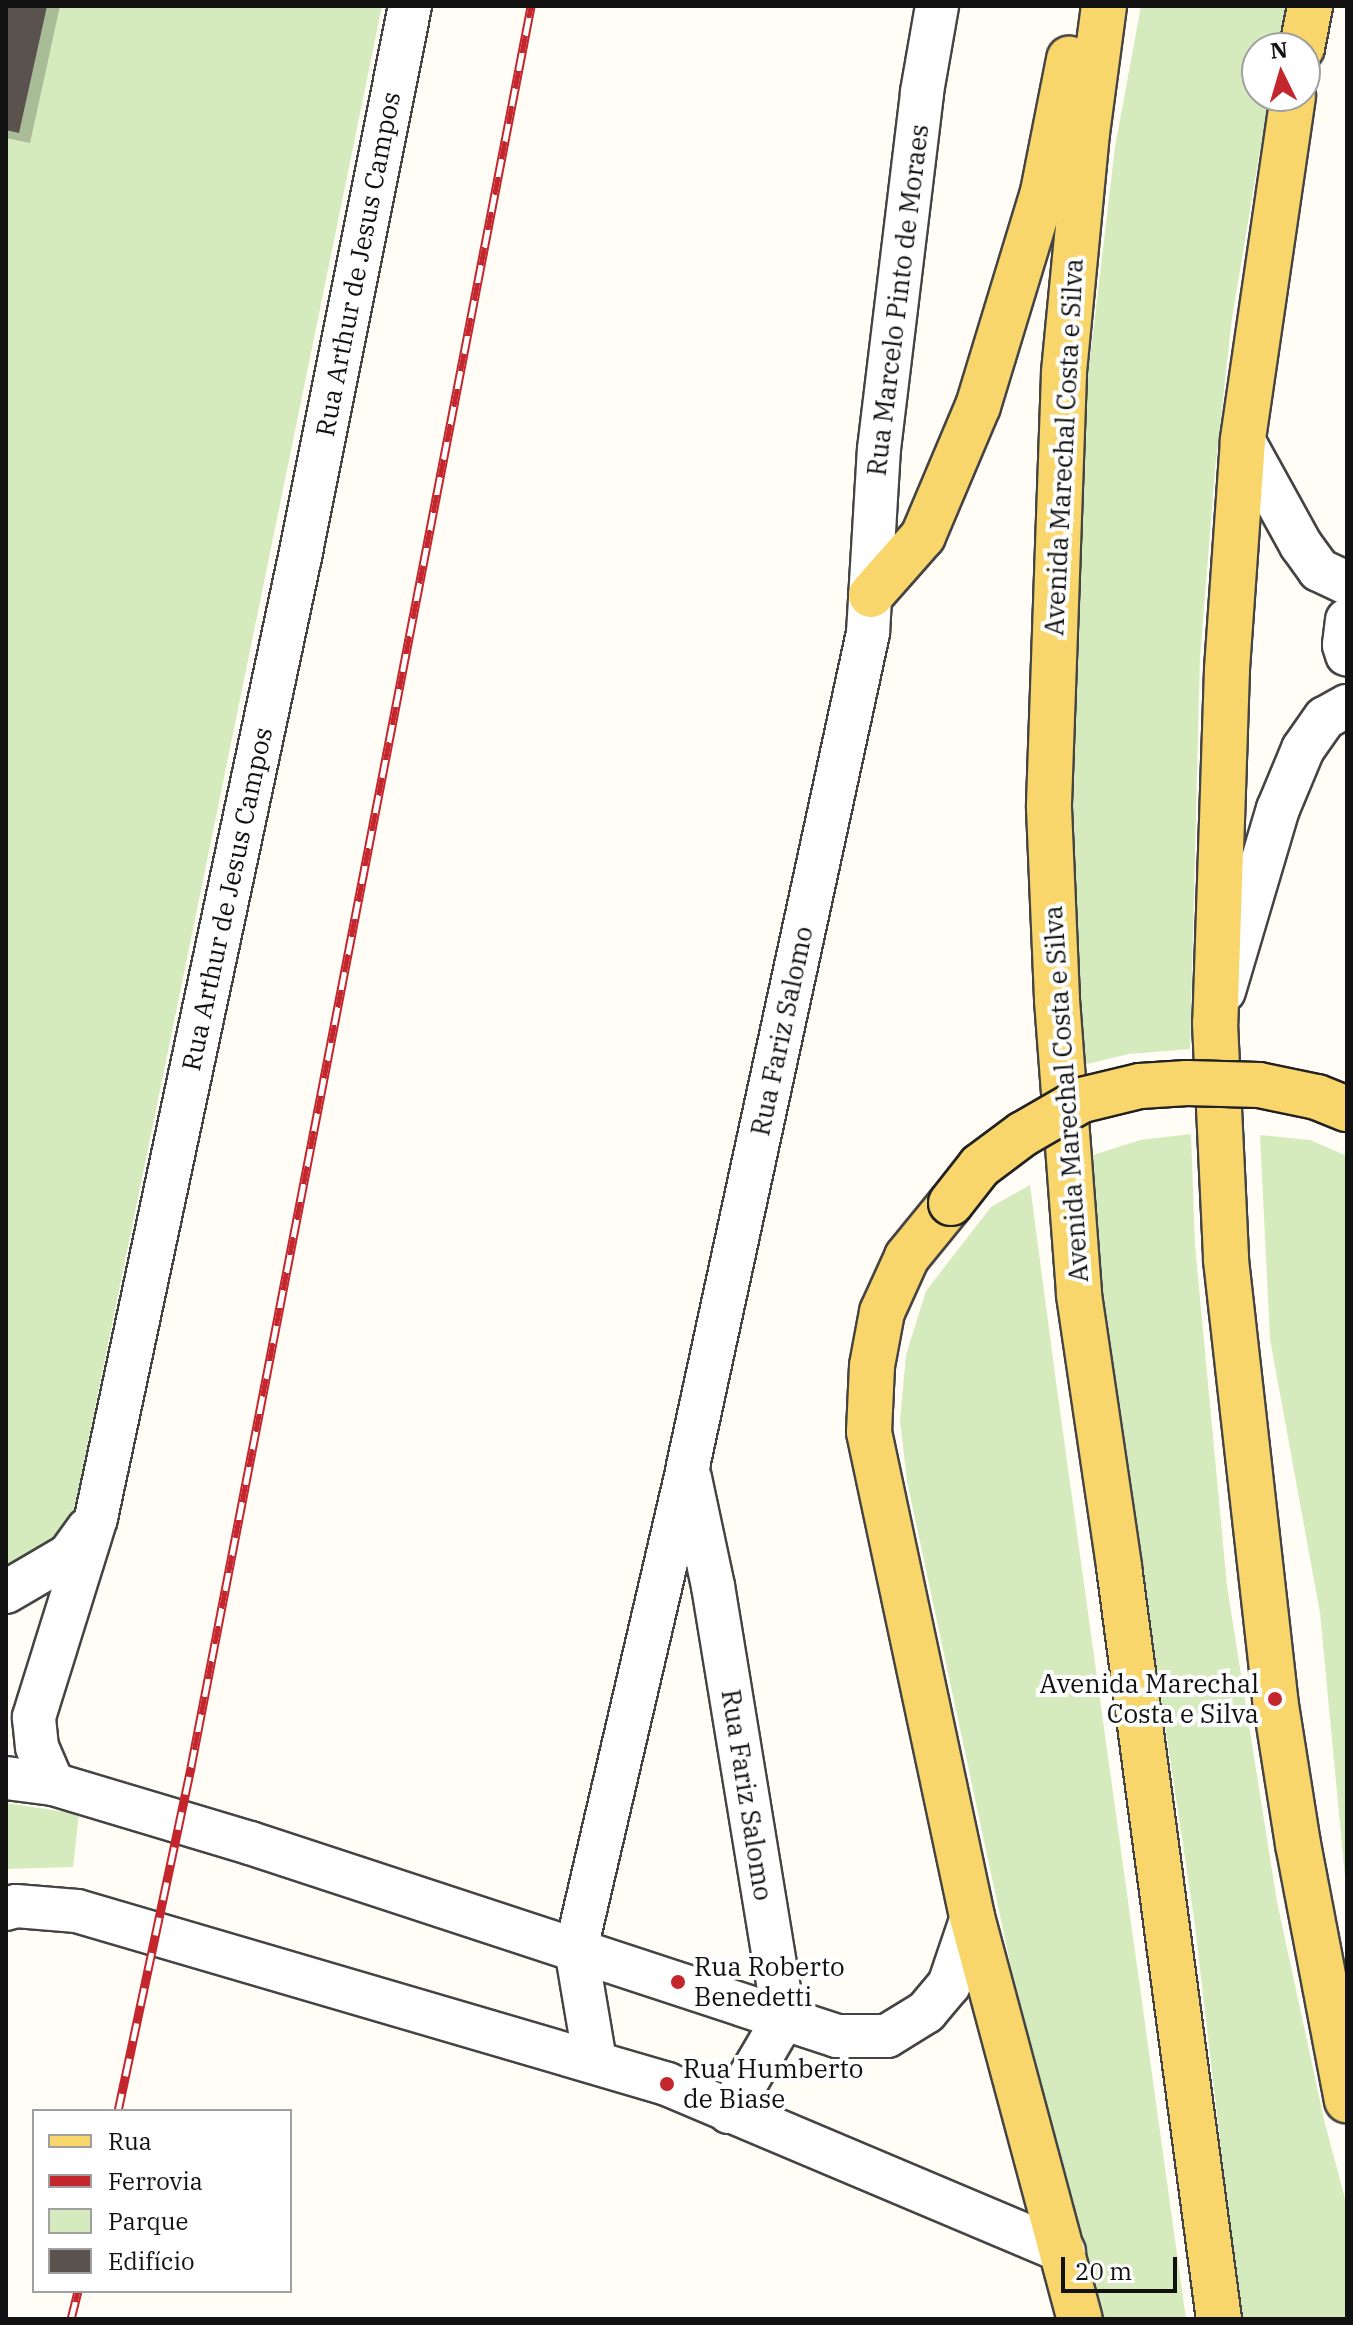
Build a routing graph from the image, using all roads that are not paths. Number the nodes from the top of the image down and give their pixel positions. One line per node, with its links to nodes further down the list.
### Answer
1 (410, 6): 17 (street, Rua Arthur de Jesus Campos)
2 (937, 6): 10 (street, Rua Marcelo Pinto de Moraes)
3 (1080, 6): 10 (main road)
4 (1104, 6): 30 (main road, Avenida Marechal Costa e Silva)
5 (1310, 6): 6 (main road)
6 (1305, 32)
7 (1291, 112): 8 (main road)
8 (1243, 440): 9 (street); 14 (main road)
9 (1347, 583)
10 (871, 595): 16 (street, Rua Fariz Salomo)
11 (1347, 620): 12 (street)
12 (1347, 655)
13 (1347, 706): 14 (street)
14 (1215, 1023): 26 (main road)
15 (1347, 1109): 22 (main road, bridge)
16 (688, 1466): 23 (street, Rua Fariz Salomo); 24 (street, Rua Fariz Salomo)
17 (96, 1518): 18 (street); 20 (street, Rua Arthur de Jesus Campos)
18 (6, 1592)
19 (6, 1778): 20 (street)
20 (53, 1784): 23 (street)
21 (6, 1909): 25 (street)
22 (972, 1917): 24 (street); 28 (main road)
23 (576, 1949): 24 (street); 25 (street, Rua Fariz Salomo)
24 (784, 2018): 27 (street)
25 (595, 2061): 27 (street)
26 (1347, 2100)
27 (729, 2112): 28 (street)
28 (1064, 2252): 29 (main road)
29 (1080, 2319)
30 (1219, 2319)

